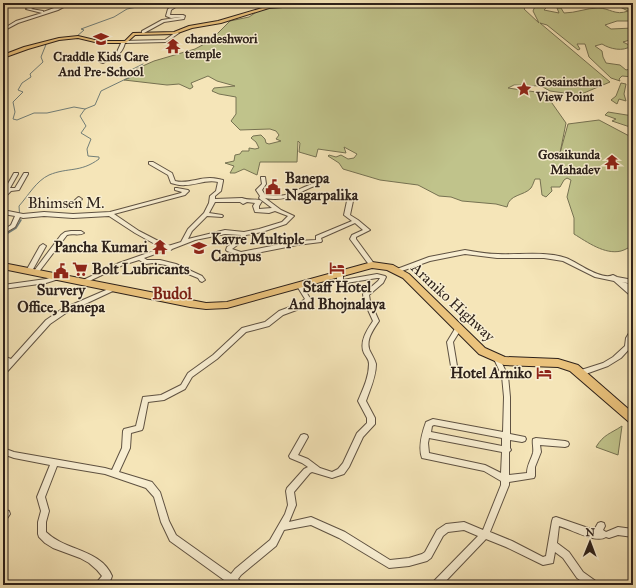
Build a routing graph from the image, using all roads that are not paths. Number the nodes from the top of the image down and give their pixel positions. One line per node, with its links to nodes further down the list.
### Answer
1 (8, 3): 6 (street)
2 (40, 3): 7 (street)
3 (69, 3): 7 (street)
4 (180, 3): 9 (street)
5 (324, 3): 10 (main road)
6 (3, 4)
7 (46, 12): 8 (street)
8 (3, 30)
9 (143, 32): 10 (main road); 11 (main road)
10 (177, 33): 11 (street)
11 (125, 42): 12 (main road); 13 (street)
12 (3, 57)
13 (102, 62)
14 (151, 163): 25 (street)
15 (16, 174): 19 (street)
16 (26, 174): 19 (street)
17 (263, 178): 22 (street)
18 (311, 180): 22 (street)
19 (9, 190): 21 (street)
20 (177, 190): 29 (street)
21 (3, 196)
22 (263, 196): 27 (street)
23 (79, 199): 26 (street)
24 (349, 200): 33 (street)
25 (212, 201): 27 (street); 30 (street)
26 (75, 204)
27 (276, 209): 36 (street)
28 (3, 212): 31 (street, Bhimsen M.)
29 (110, 214): 31 (street, Bhimsen M.); 39 (street, Bhimsen M.)
30 (206, 214): 32 (street); 37 (street)
31 (18, 215): 34 (street)
32 (220, 216)
33 (356, 221): 36 (street); 42 (street)
34 (3, 232)
35 (81, 233): 44 (street)
36 (244, 234): 37 (street)
37 (183, 243): 39 (street)
38 (43, 246): 44 (street)
39 (169, 248): 40 (street)
40 (140, 258): 48 (street); 49 (street)
41 (3, 266): 44 (highway, Araniko Highway)
42 (372, 266): 43 (highway, Araniko Highway); 45 (highway, Araniko Highway)
43 (399, 270): 47 (street); 57 (highway, Araniko Highway)
44 (32, 272): 46 (highway, Araniko Highway)
45 (340, 274): 52 (highway, Araniko Highway); 74 (street)
46 (60, 277): 49 (highway, Araniko Highway); 53 (street)
47 (613, 277): 50 (street); 51 (street)
48 (202, 280)
49 (83, 282): 55 (highway, Araniko Highway)
50 (633, 282)
51 (620, 284): 54 (street); 56 (street)
52 (300, 286): 55 (highway, Araniko Highway); 75 (street)
53 (3, 287)
54 (633, 287)
55 (113, 289): 61 (street)
56 (633, 295)
57 (458, 329): 60 (highway, Araniko Highway); 63 (street)
58 (633, 332): 64 (street)
59 (3, 359): 61 (street)
60 (497, 359): 64 (highway, Araniko Highway); 67 (street)
61 (12, 362): 62 (street)
62 (3, 372)
63 (455, 372)
64 (580, 373): 65 (highway, Araniko Highway)
65 (633, 419)
66 (426, 434): 67 (street); 71 (street); 76 (street)
67 (508, 436): 69 (street); 71 (street)
68 (304, 437): 74 (street)
69 (522, 439)
70 (565, 444): 76 (street)
71 (507, 450): 76 (street)
72 (3, 451): 73 (street)
73 (55, 462): 75 (street); 84 (street)
74 (317, 470): 78 (street)
75 (114, 474): 83 (street)
76 (505, 479): 80 (street)
77 (601, 526): 82 (street)
78 (282, 527): 80 (street); 83 (street)
79 (633, 533): 81 (street)
80 (485, 534): 82 (street); 85 (street)
81 (609, 534)
82 (553, 545): 86 (street)
83 (235, 583)
84 (100, 585)
85 (436, 585)
86 (594, 585)

